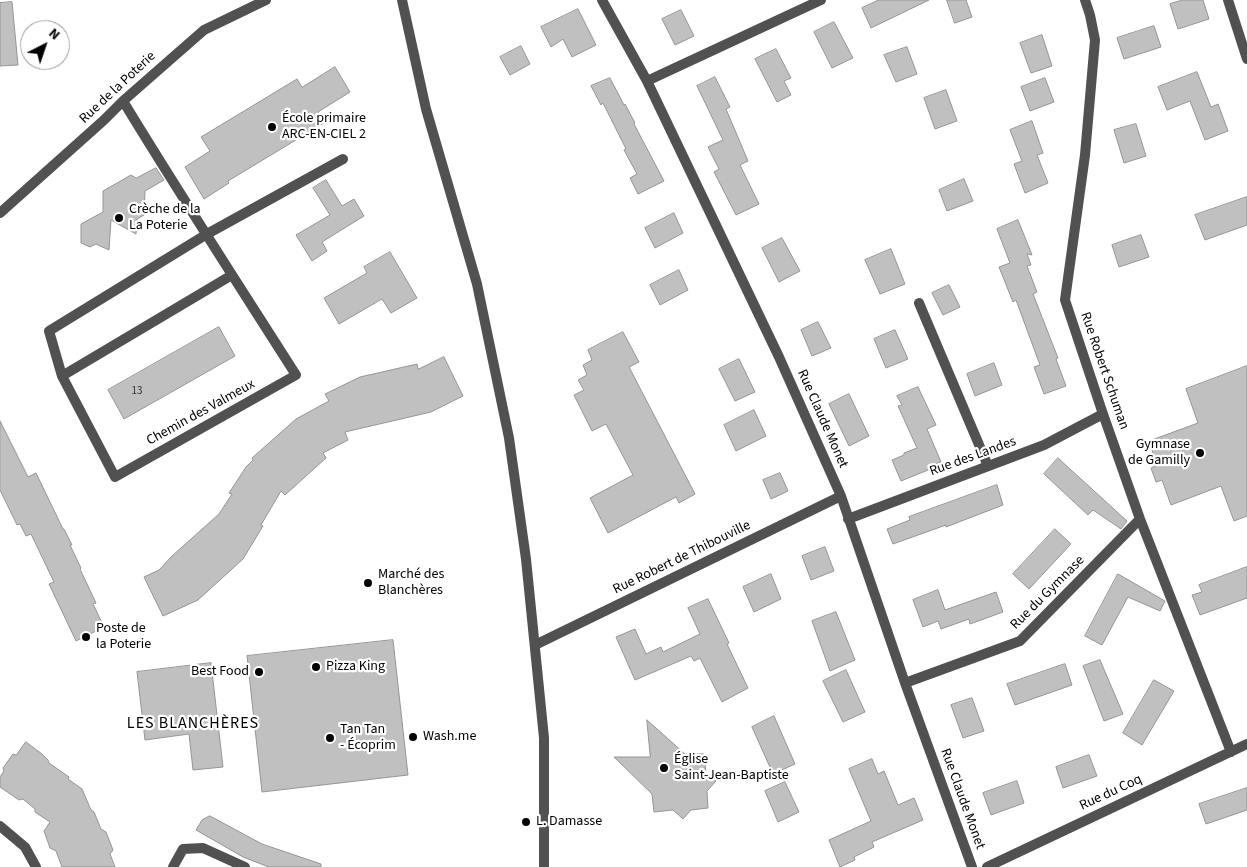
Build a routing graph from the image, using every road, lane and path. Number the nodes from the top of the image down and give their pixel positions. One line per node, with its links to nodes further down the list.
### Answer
1 (266, 0): 9 (street, Rue de la Poterie)
2 (402, 0): 21 (street)
3 (602, 0): 8 (street, Rue Claude Monet)
4 (821, 0): 8 (street)
5 (1085, 0): 16 (street, Rue Robert Schuman)
6 (1228, 0): 7 (street)
7 (1247, 59)
8 (647, 80): 18 (street, Rue Claude Monet)
9 (123, 101): 11 (street, Rue de la Poterie); 12 (street, Chemin des Valmeux)
10 (343, 159): 12 (street, Chemin des Valmeux)
11 (0, 213)
12 (207, 234): 13 (street, Chemin des Valmeux); 15 (street, Chemin des Valmeux)
13 (232, 275): 15 (street); 15 (street, Chemin des Valmeux)
14 (919, 302): 17 (street)
15 (62, 376)
16 (1103, 414): 17 (street, Rue des Landes); 20 (street, Rue Robert Schuman)
17 (988, 466): 19 (street, Rue des Landes)
18 (841, 496): 19 (street, Rue Claude Monet); 21 (street, Rue Robert de Thibouville)
19 (848, 518): 22 (street, Rue Claude Monet)
20 (1140, 519): 22 (street, Rue du Gymnase); 24 (street, Rue Robert Schuman)
21 (535, 645): 29 (street)
22 (905, 683): 30 (street, Rue Claude Monet)
23 (1247, 744): 24 (street, Rue du Coq)
24 (1231, 752): 31 (street, Rue du Coq)
25 (0, 826): 26 (street)
26 (36, 867)
27 (173, 867): 28 (street)
28 (245, 867)
29 (544, 867)
30 (972, 867)
31 (987, 867)

